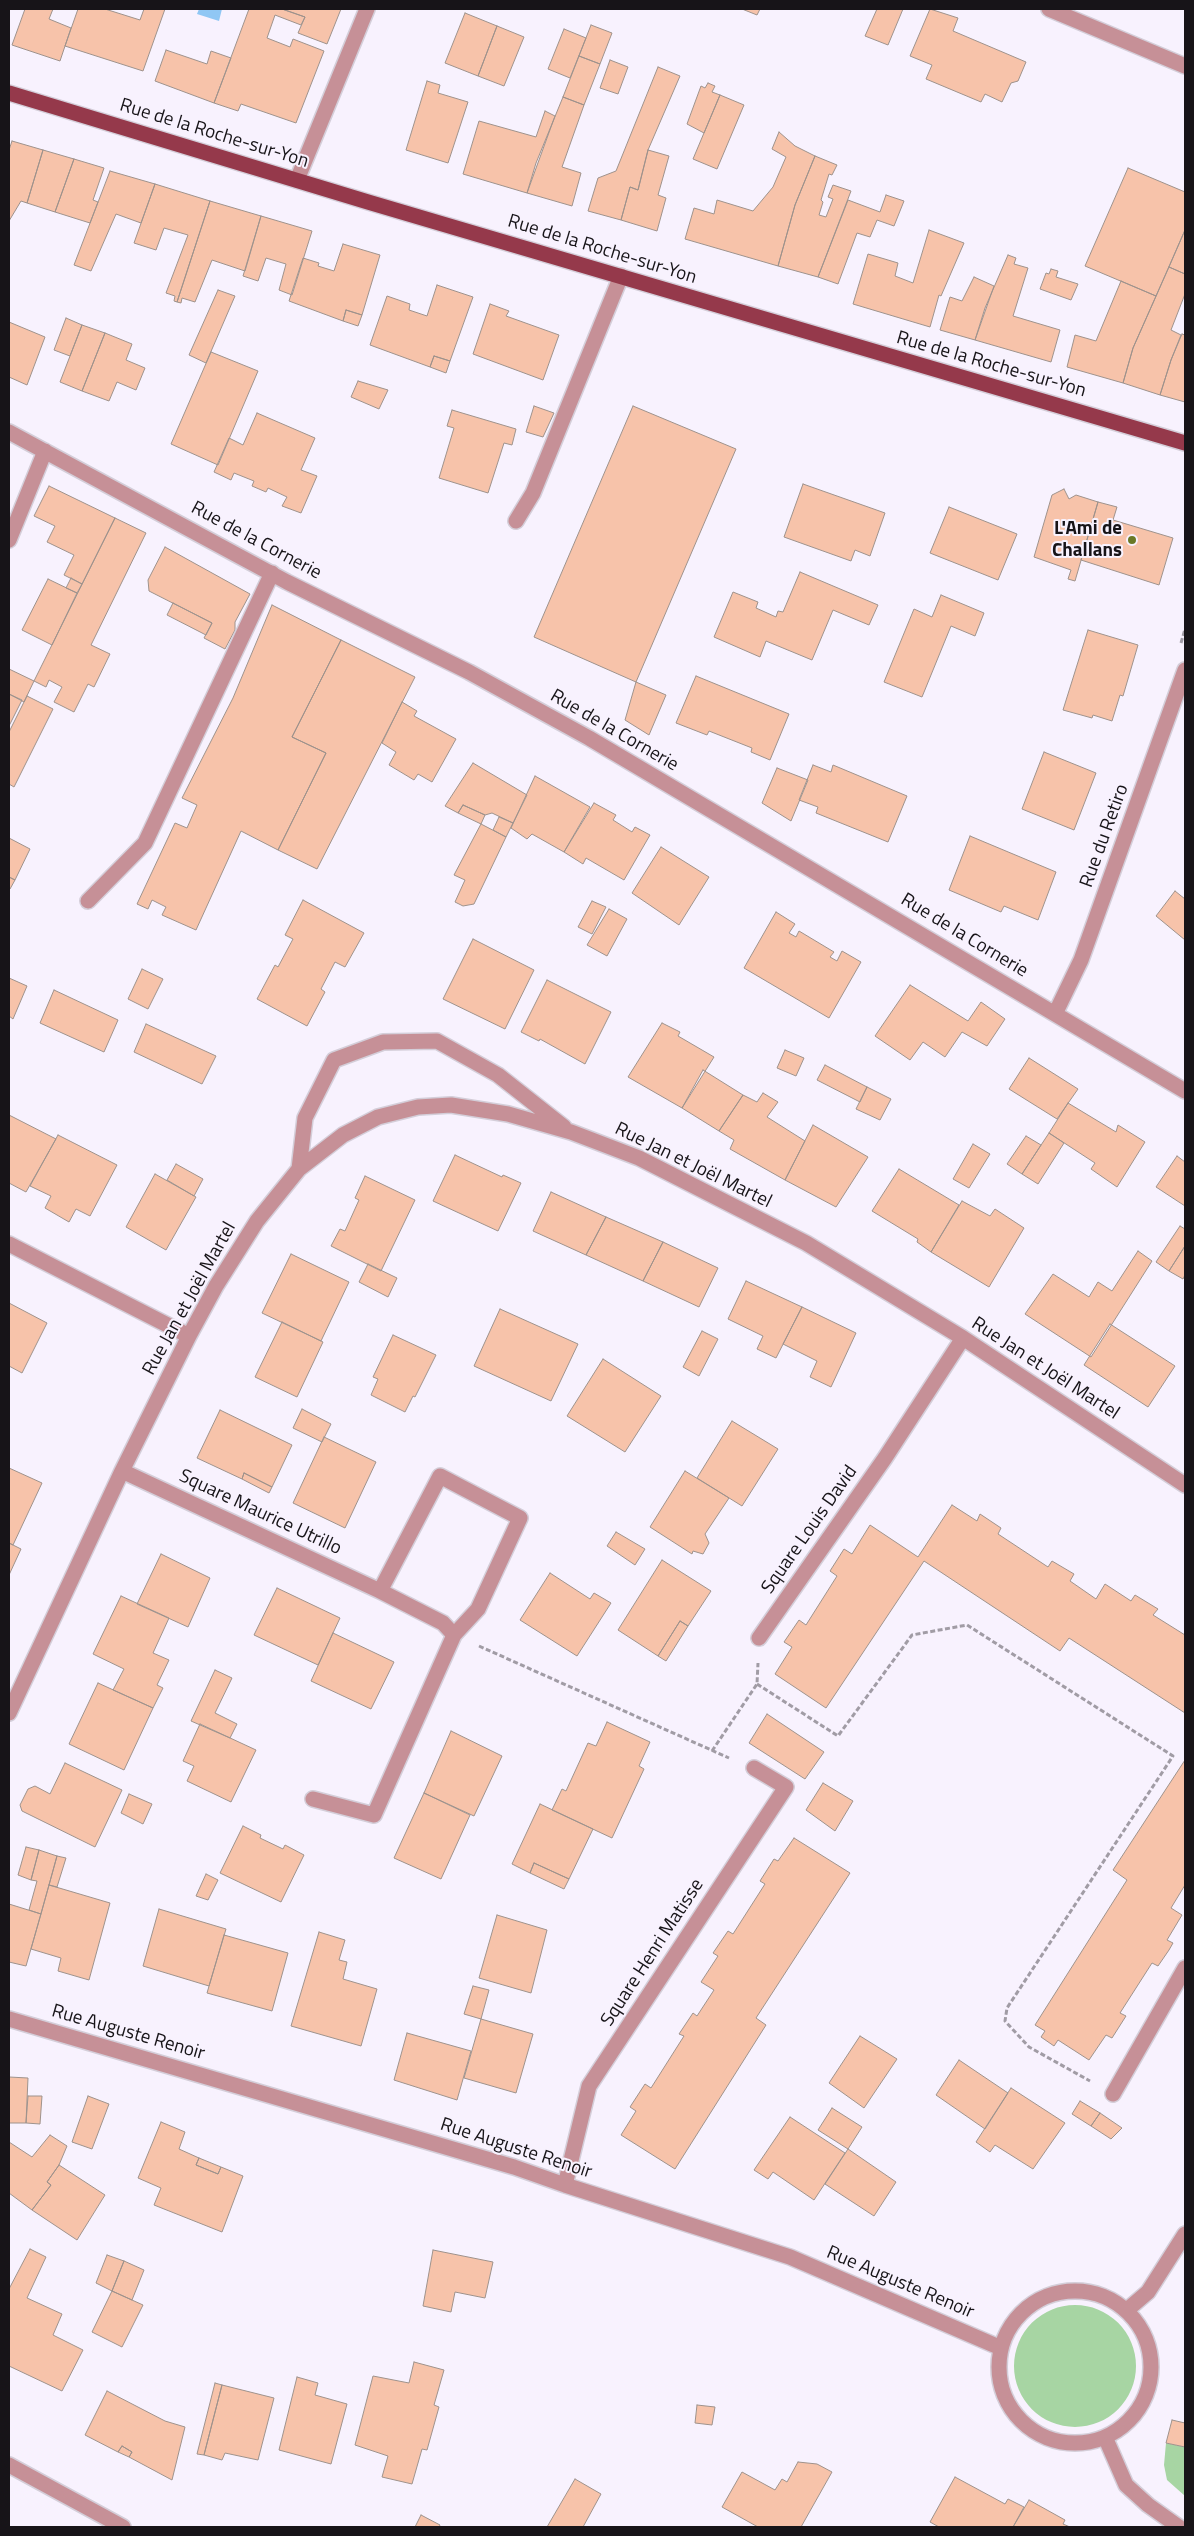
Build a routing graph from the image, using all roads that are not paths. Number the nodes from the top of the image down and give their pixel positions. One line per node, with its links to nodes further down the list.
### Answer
1 (367, 9): 5 (street)
2 (1049, 9): 3 (street)
3 (1185, 66)
4 (9, 93): 5 (main road, Rue de la Roche-sur-Yon)
5 (298, 180): 6 (main road, Rue de la Roche-sur-Yon)
6 (620, 276): 8 (main road, Rue de la Roche-sur-Yon); 10 (street)
7 (9, 432): 9 (street, Rue de la Cornerie)
8 (1185, 443)
9 (45, 451): 11 (street); 12 (street, Rue de la Cornerie)
10 (516, 521)
11 (9, 540)
12 (272, 573): 14 (street); 15 (street, Rue de la Cornerie)
13 (1185, 670): 15 (street, Rue du Retiro)
14 (88, 901)
15 (1055, 1014): 16 (street, Rue de la Cornerie)
16 (1185, 1091)
17 (571, 1132): 18 (street, Rue Jan et Joël Martel); 18 (street); 21 (street, Rue Jan et Joël Martel)
18 (299, 1169): 20 (street, Rue Jan et Joël Martel)
19 (9, 1244): 20 (street)
20 (189, 1336): 22 (street, Rue Jan et Joël Martel)
21 (963, 1338): 23 (street, Rue Jan et Joël Martel); 26 (street, Square Louis David)
22 (122, 1471): 24 (street, Square Maurice Utrillo); 27 (street, Rue Jan et Joël Martel)
23 (1185, 1486)
24 (380, 1591): 25 (street, Square Maurice Utrillo); 25 (street)
25 (454, 1635): 29 (street)
26 (759, 1638)
27 (9, 1713)
28 (754, 1768): 33 (street, Square Henri Matisse)
29 (313, 1799)
30 (1185, 1968): 32 (street)
31 (9, 2018): 33 (street, Rue Auguste Renoir)
32 (1114, 2094)
33 (565, 2185): 36 (street, Rue Auguste Renoir)
34 (1185, 2234): 35 (street)
35 (1127, 2310): 36 (street); 37 (street)
36 (1001, 2348): 37 (street)
37 (1105, 2437): 40 (street)
38 (9, 2465): 39 (street)
39 (123, 2527)
40 (1179, 2527)

